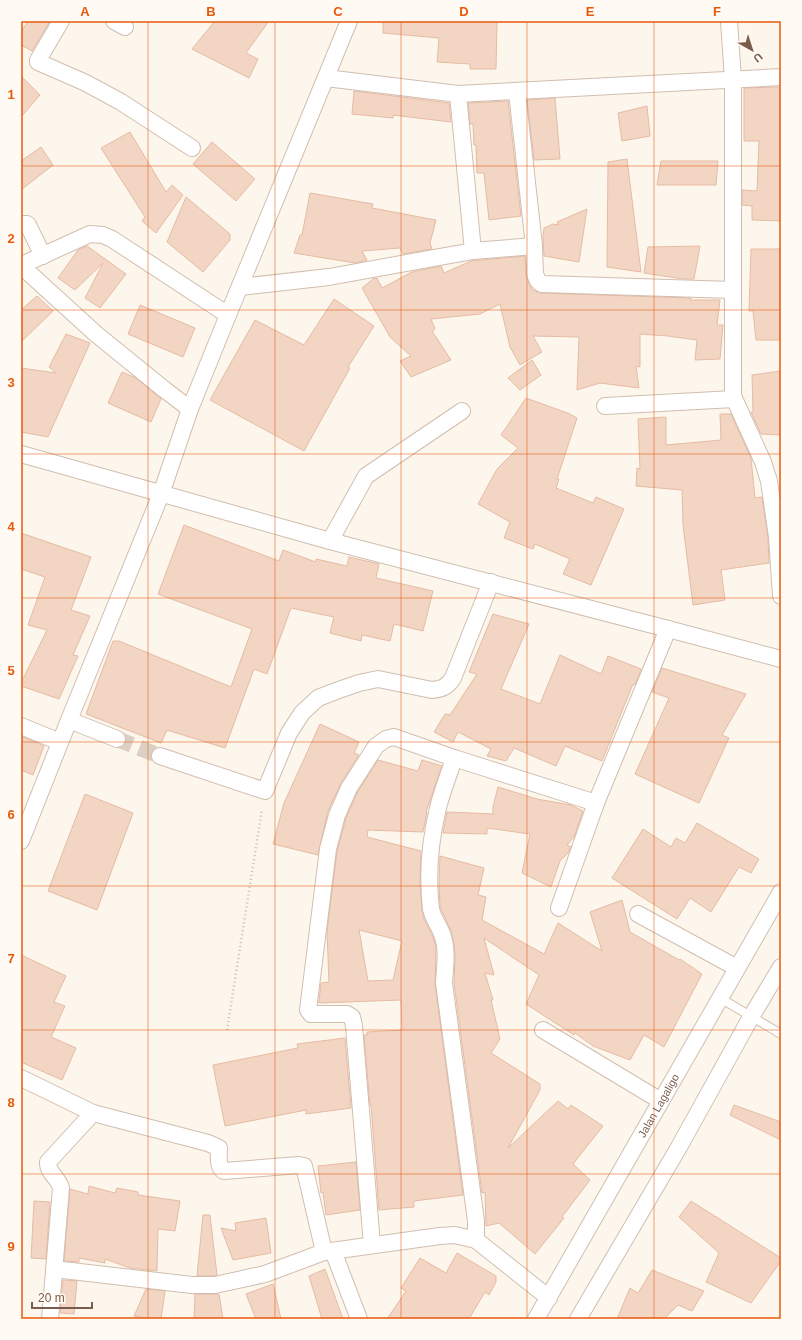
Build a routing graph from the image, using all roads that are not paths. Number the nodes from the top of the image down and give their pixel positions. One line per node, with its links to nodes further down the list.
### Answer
1 (61, 21): 9 (street)
2 (349, 21): 5 (street)
3 (729, 21): 6 (street)
4 (781, 77): 6 (street)
5 (326, 78): 8 (street); 14 (street)
6 (733, 80): 7 (street); 15 (street)
7 (517, 92): 8 (street); 11 (street)
8 (458, 94): 12 (street)
9 (192, 148)
10 (21, 224): 13 (street)
11 (534, 246): 12 (street); 15 (street)
12 (473, 251): 14 (street)
13 (43, 256): 16 (street); 19 (street)
14 (240, 287): 16 (street)
15 (733, 290): 17 (street)
16 (228, 315): 19 (street)
17 (734, 399): 18 (street); 23 (street)
18 (605, 406)
19 (190, 409): 22 (street)
20 (462, 411): 24 (street)
21 (21, 454): 22 (street)
22 (161, 494): 24 (street); 29 (street)
23 (778, 526): 26 (street)
24 (330, 541): 25 (street)
25 (491, 582): 27 (street); 33 (street)
26 (781, 596)
27 (668, 628): 28 (street); 35 (street)
28 (781, 659)
29 (68, 720): 31 (street); 32 (street)
30 (21, 726): 32 (street)
31 (117, 739)
32 (60, 742): 36 (street)
33 (160, 756)
34 (454, 758): 35 (street); 49 (street); 50 (street)
35 (596, 803): 38 (street)
36 (21, 841)
37 (781, 892): 41 (street, Jalan Lagaligo)
38 (558, 908)
39 (638, 914): 41 (street)
40 (781, 967): 43 (street)
41 (737, 968): 42 (street, Jalan Lagaligo)
42 (720, 998): 43 (lane); 47 (street, Jalan Lagaligo)
43 (751, 1017): 45 (lane); 57 (street)
44 (543, 1030): 47 (street)
45 (781, 1034)
46 (21, 1078): 48 (street)
47 (661, 1101): 53 (street, Jalan Lagaligo)
48 (93, 1113): 51 (street); 52 (street)
49 (476, 1240): 50 (street); 53 (street)
50 (372, 1244): 51 (street)
51 (328, 1252): 52 (street); 55 (street)
52 (54, 1269): 54 (street)
53 (549, 1298): 56 (street, Jalan Lagaligo)
54 (50, 1319)
55 (360, 1319)
56 (536, 1319)
57 (578, 1319)

